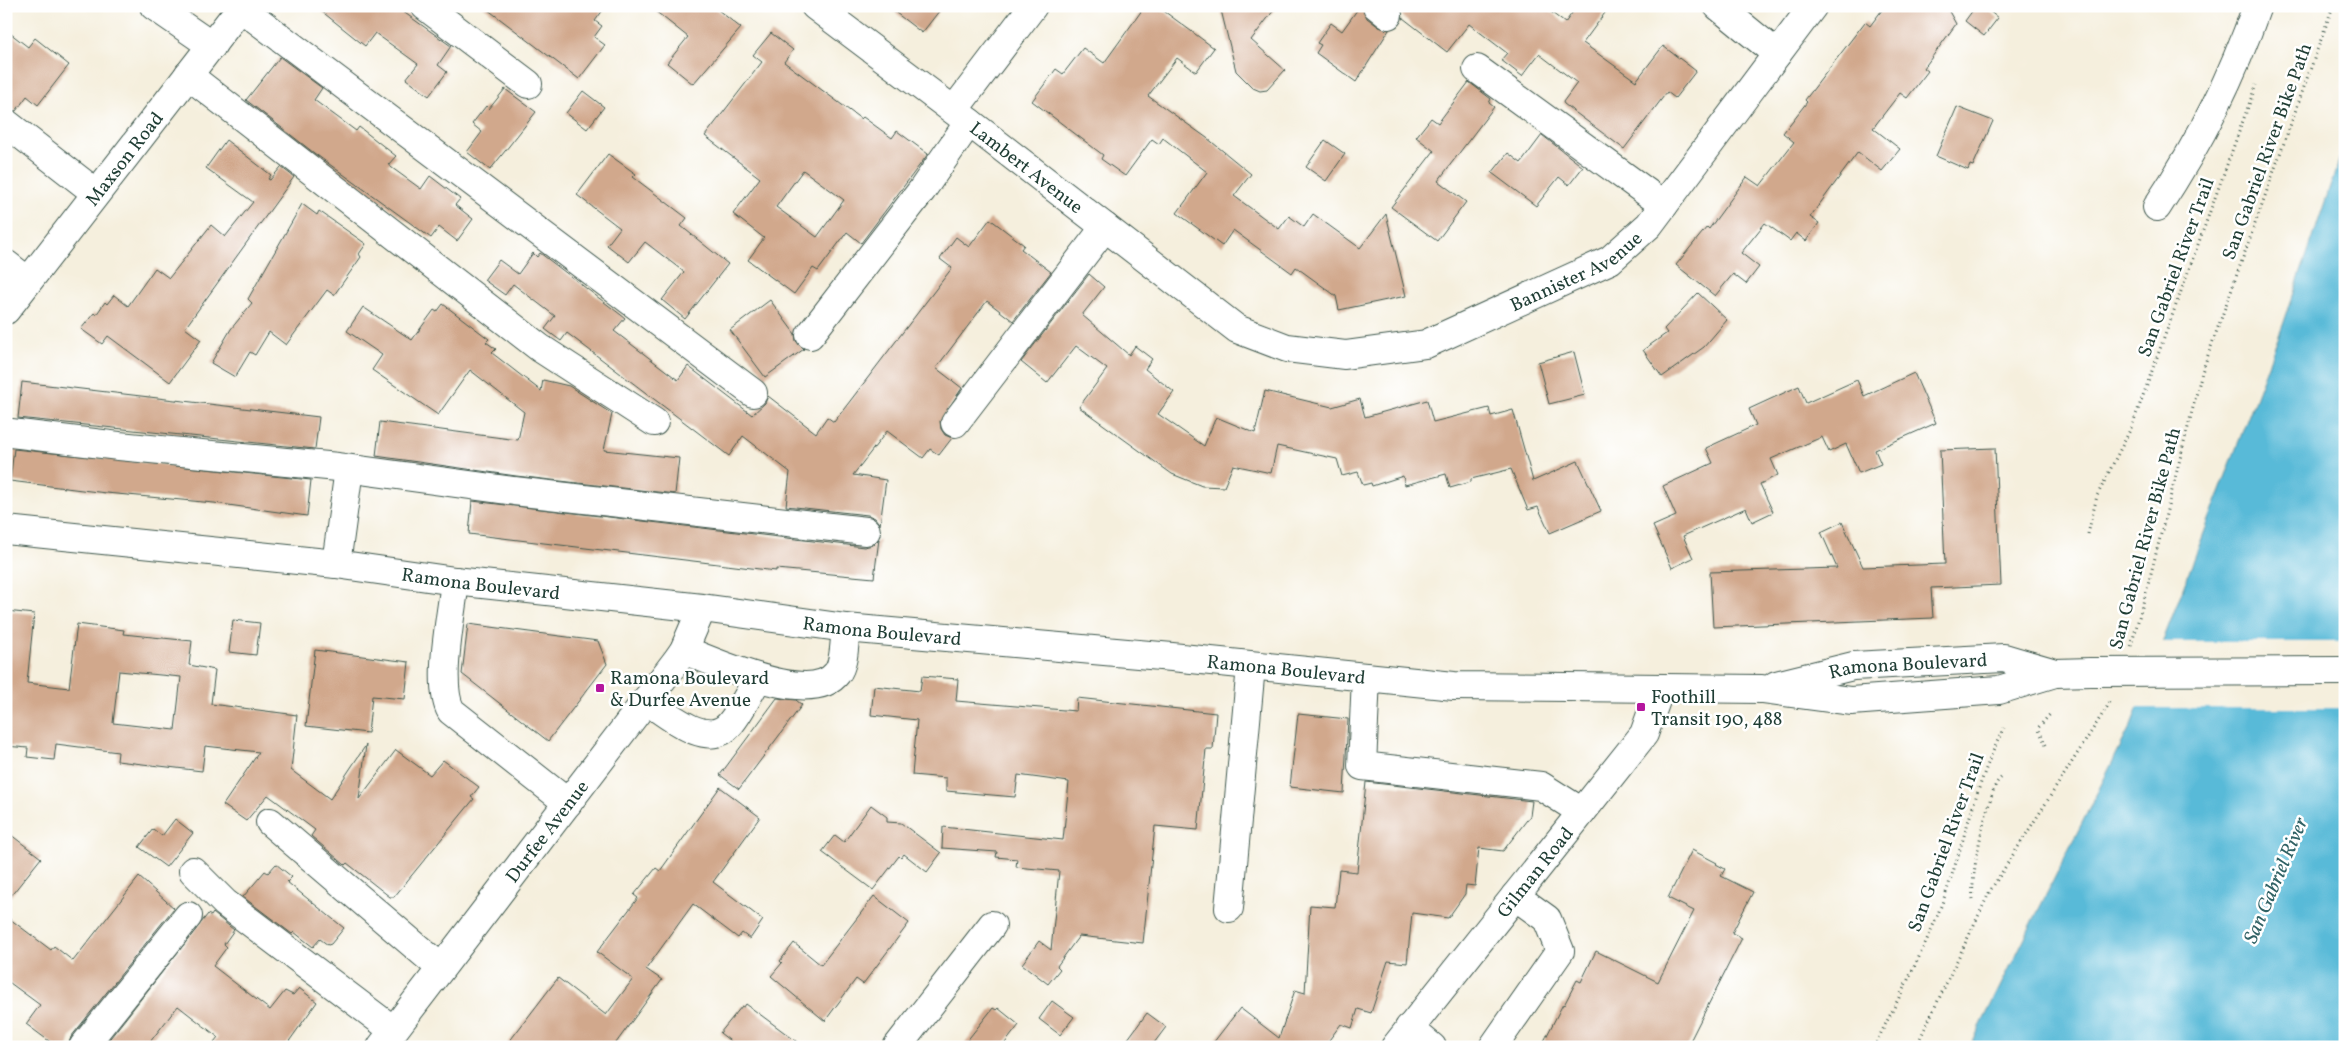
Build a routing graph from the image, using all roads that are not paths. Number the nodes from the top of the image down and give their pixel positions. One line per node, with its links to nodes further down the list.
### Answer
1 (154, 6): 9 (main road)
2 (425, 6): 13 (main road)
3 (814, 6): 14 (main road, Lambert Avenue)
4 (1033, 6): 14 (main road)
5 (1718, 6): 10 (main road)
6 (1813, 6): 10 (main road, Bannister Avenue)
7 (2257, 6): 18 (main road)
8 (233, 10): 9 (main road, Maxson Road); 25 (main road)
9 (212, 46): 12 (main road, Maxson Road)
10 (1777, 54): 17 (main road, Bannister Avenue)
11 (1477, 69): 17 (main road)
12 (188, 75): 16 (main road, Maxson Road); 26 (main road)
13 (528, 84)
14 (962, 116): 19 (main road, Lambert Avenue); 24 (main road)
15 (6, 123): 16 (main road)
16 (96, 193): 21 (main road, Maxson Road)
17 (1664, 205): 23 (main road, Bannister Avenue)
18 (2158, 207)
19 (1105, 226): 23 (main road, Lambert Avenue); 27 (main road)
20 (6, 264): 21 (main road)
21 (28, 281): 22 (main road, Maxson Road)
22 (6, 310)
23 (1237, 329)
24 (810, 335)
25 (753, 394)
26 (654, 422)
27 (955, 423)
28 (11, 432): 29 (main road)
29 (349, 469): 31 (main road); 32 (main road)
30 (6, 530): 32 (main road, Ramona Boulevard)
31 (866, 531)
32 (336, 564): 33 (main road, Ramona Boulevard)
33 (455, 580): 34 (main road, Ramona Boulevard); 43 (main road)
34 (702, 608): 35 (main road, Ramona Boulevard); 36 (main road, Durfee Avenue)
35 (846, 628): 37 (main road, Ramona Boulevard); 40 (main road)
36 (684, 650): 40 (main road); 42 (main road, Durfee Avenue)
37 (1250, 666): 39 (main road, Ramona Boulevard); 48 (main road)
38 (2345, 671): 41 (main road, Ramona Boulevard, bridge)
39 (1366, 677): 41 (main road, Ramona Boulevard); 44 (main road)
40 (758, 678): 42 (main road)
41 (1660, 689): 44 (main road, Gilman Road)
42 (646, 700): 43 (main road, Durfee Avenue)
43 (568, 803): 51 (main road, Durfee Avenue)
44 (1582, 812): 47 (main road, Gilman Road)
45 (270, 822): 51 (main road)
46 (193, 871): 53 (main road)
47 (1515, 896): 52 (main road, Gilman Road); 57 (main road)
48 (1229, 908)
49 (188, 916): 54 (main road)
50 (992, 925): 55 (main road)
51 (442, 968): 53 (main road, Durfee Avenue)
52 (1402, 1037): 56 (main road)
53 (387, 1039)
54 (83, 1047)
55 (897, 1047)
56 (1432, 1047)
57 (1493, 1047)

